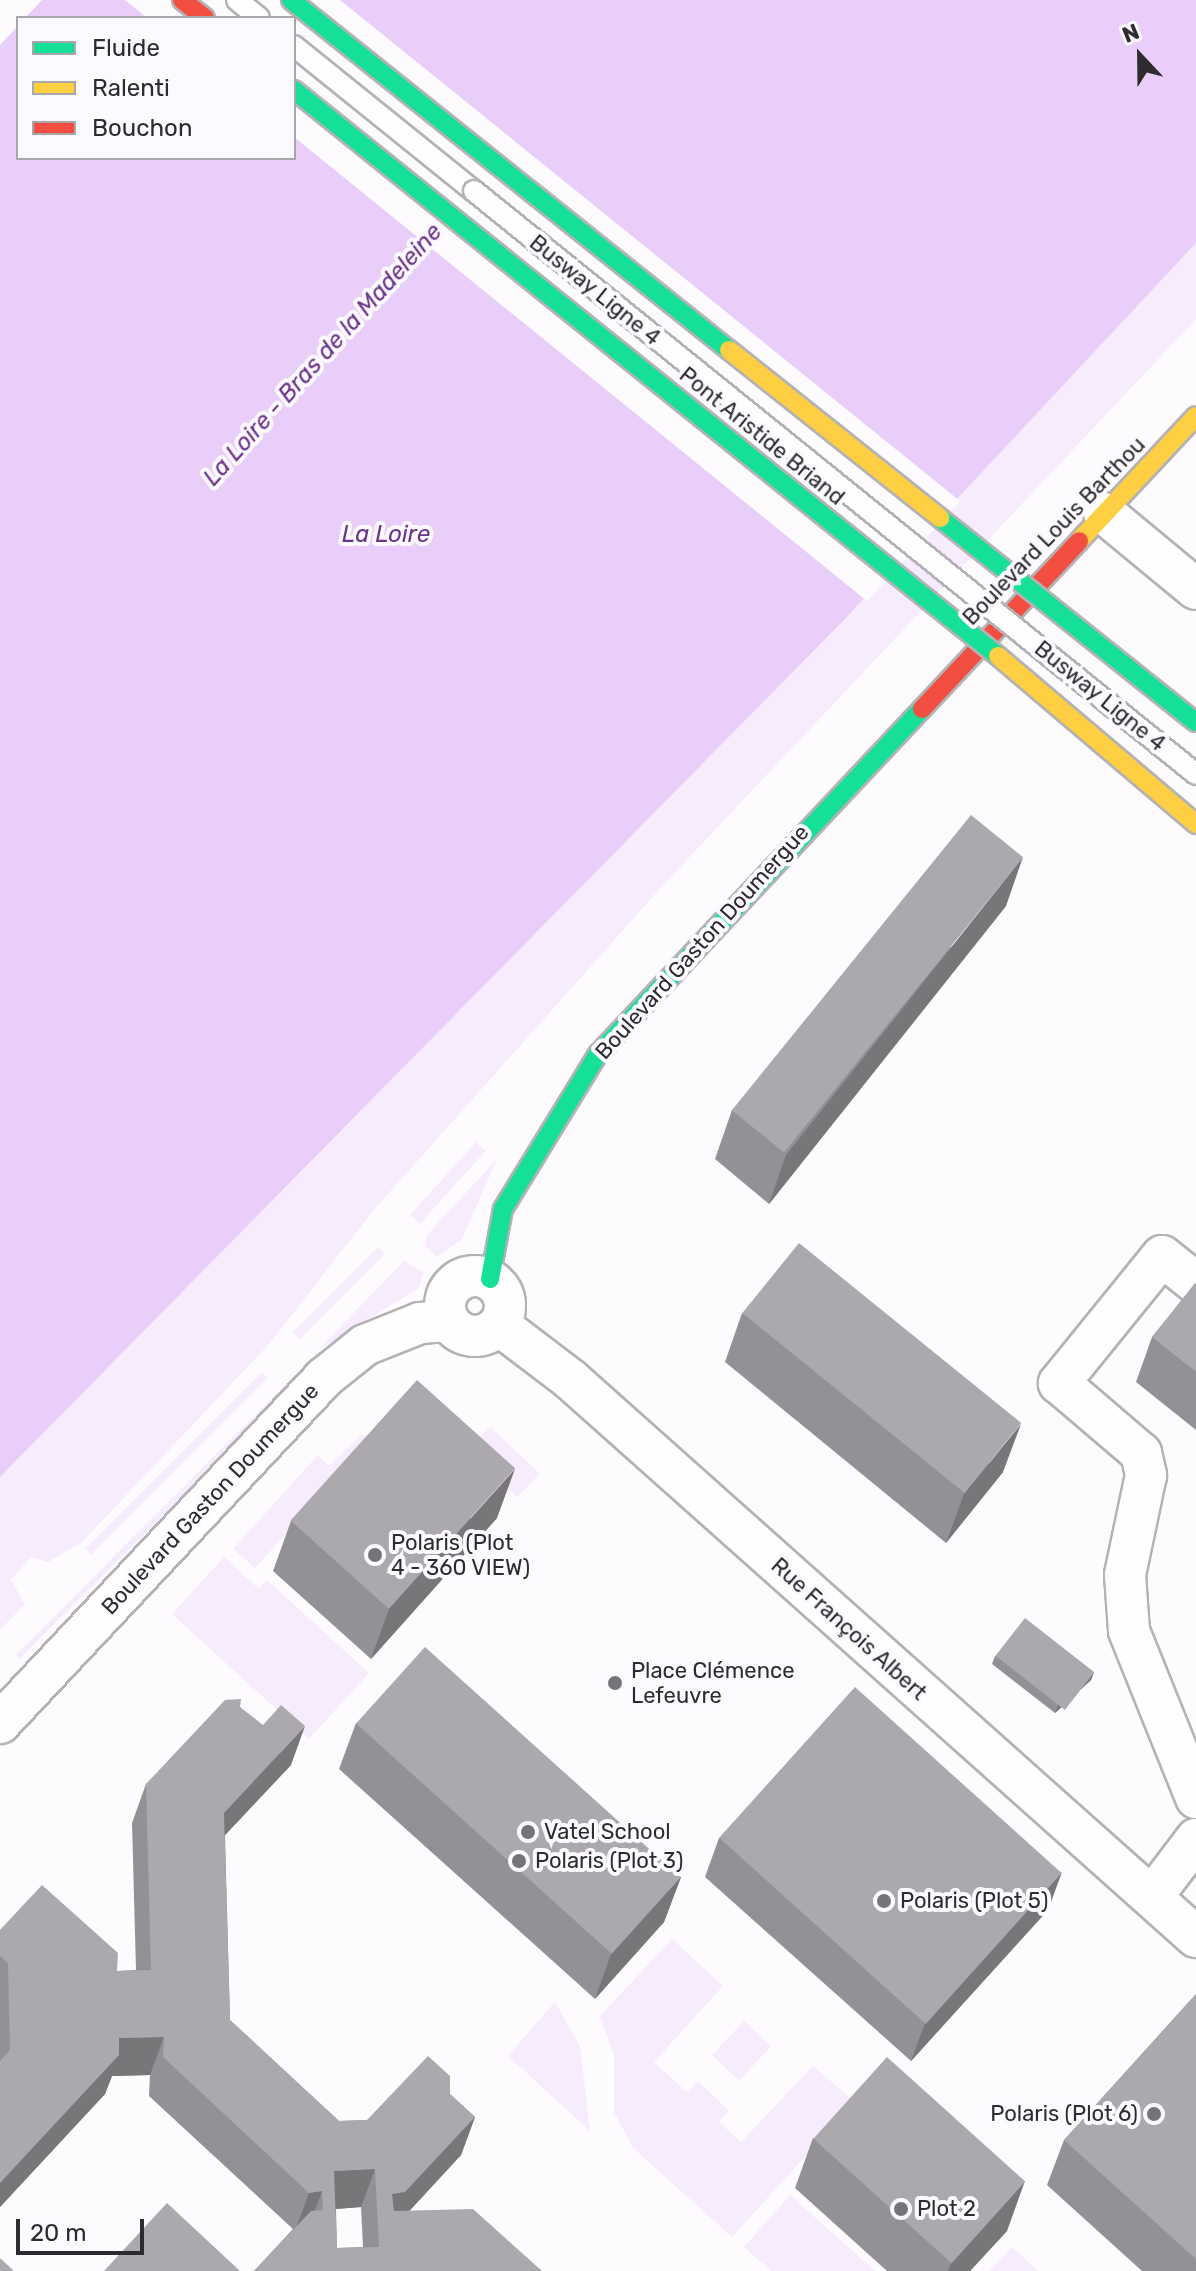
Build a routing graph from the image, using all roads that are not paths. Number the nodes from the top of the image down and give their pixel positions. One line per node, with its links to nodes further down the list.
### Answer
1 (182, 0): 4 (main road)
2 (237, 0): 5 (lane)
3 (291, 0): 12 (main road, Pont Aristide Briand, bridge)
4 (202, 16)
5 (257, 16)
6 (296, 48): 13 (lane, Busway Ligne 4, bridge)
7 (296, 92): 14 (main road, Pont Aristide Briand, bridge)
8 (1196, 416): 9 (main road, Boulevard Louis Barthou)
9 (1104, 513): 10 (street); 11 (main road, Boulevard Louis Barthou)
10 (1196, 589)
11 (946, 679): 15 (main road, Boulevard Gaston Doumergue)
12 (1196, 722)
13 (1196, 774)
14 (1196, 824)
15 (490, 1279): 17 (street); 18 (street)
16 (1196, 1283): 20 (street)
17 (449, 1321): 18 (street); 19 (street, Boulevard Gaston Doumergue)
18 (499, 1325): 22 (street, Rue François Albert)
19 (0, 1723)
20 (1196, 1798)
21 (1196, 1839): 22 (street)
22 (1152, 1897): 23 (street, Rue François Albert)
23 (1196, 1937)

